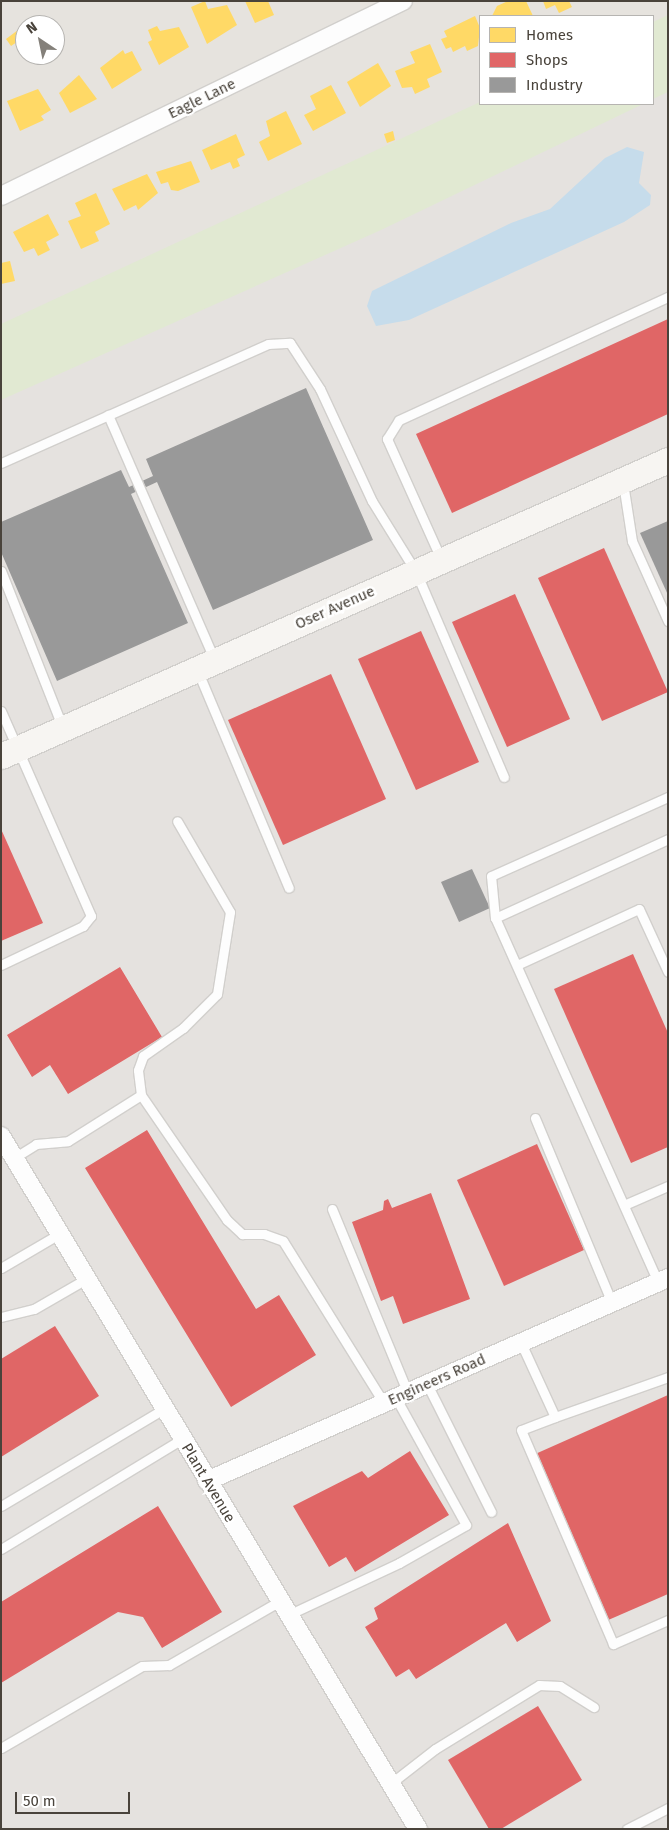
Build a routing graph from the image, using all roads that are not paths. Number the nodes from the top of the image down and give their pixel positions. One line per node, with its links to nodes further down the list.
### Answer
1 (403, 1): 2 (street, Eagle Lane)
2 (1, 196)
3 (668, 297): 8 (lane)
4 (108, 415): 6 (lane); 10 (lane); 12 (lane)
5 (668, 460): 7 (street, Oser Avenue)
6 (1, 463)
7 (623, 480): 8 (street, Oser Avenue); 11 (lane)
8 (442, 561): 10 (street, Oser Avenue)
9 (1, 571): 14 (lane)
10 (416, 572): 12 (street, Oser Avenue); 16 (lane)
11 (668, 621)
12 (206, 665): 14 (street, Oser Avenue); 20 (lane)
13 (1, 711): 15 (lane)
14 (63, 728): 15 (street, Oser Avenue)
15 (10, 752): 22 (lane)
16 (504, 777)
17 (668, 797): 21 (lane)
18 (176, 821): 25 (lane)
19 (668, 839): 21 (lane)
20 (289, 888)
21 (495, 918): 23 (lane)
22 (1, 964)
23 (517, 964): 24 (lane); 30 (lane)
24 (668, 972)
25 (141, 1095): 28 (lane); 41 (lane)
26 (535, 1118): 36 (lane)
27 (1, 1136): 28 (street, Plant Avenue)
28 (14, 1158): 32 (street, Plant Avenue)
29 (668, 1186): 30 (lane)
30 (624, 1205): 35 (lane)
31 (332, 1209): 41 (lane)
32 (59, 1234): 33 (lane); 34 (street, Plant Avenue)
33 (1, 1268)
34 (86, 1279): 37 (lane); 42 (street, Plant Avenue)
35 (663, 1280): 36 (street, Engineers Road)
36 (612, 1302): 38 (street, Engineers Road)
37 (1, 1317)
38 (521, 1343): 40 (street, Engineers Road); 43 (lane)
39 (668, 1378): 43 (lane)
40 (428, 1384): 41 (street, Engineers Road); 47 (lane)
41 (396, 1398): 45 (street, Engineers Road); 49 (lane)
42 (164, 1409): 44 (street, Plant Avenue); 46 (lane)
43 (555, 1417): 50 (lane)
44 (182, 1439): 45 (street, Plant Avenue); 48 (lane)
45 (207, 1481): 49 (street, Plant Avenue)
46 (1, 1506)
47 (491, 1512)
48 (1, 1549)
49 (284, 1608): 52 (lane); 53 (street, Plant Avenue)
50 (668, 1620)
51 (594, 1707): 53 (lane)
52 (1, 1748)
53 (390, 1784): 55 (street, Plant Avenue)
54 (668, 1808): 56 (lane)
55 (414, 1828)
56 (627, 1829)

